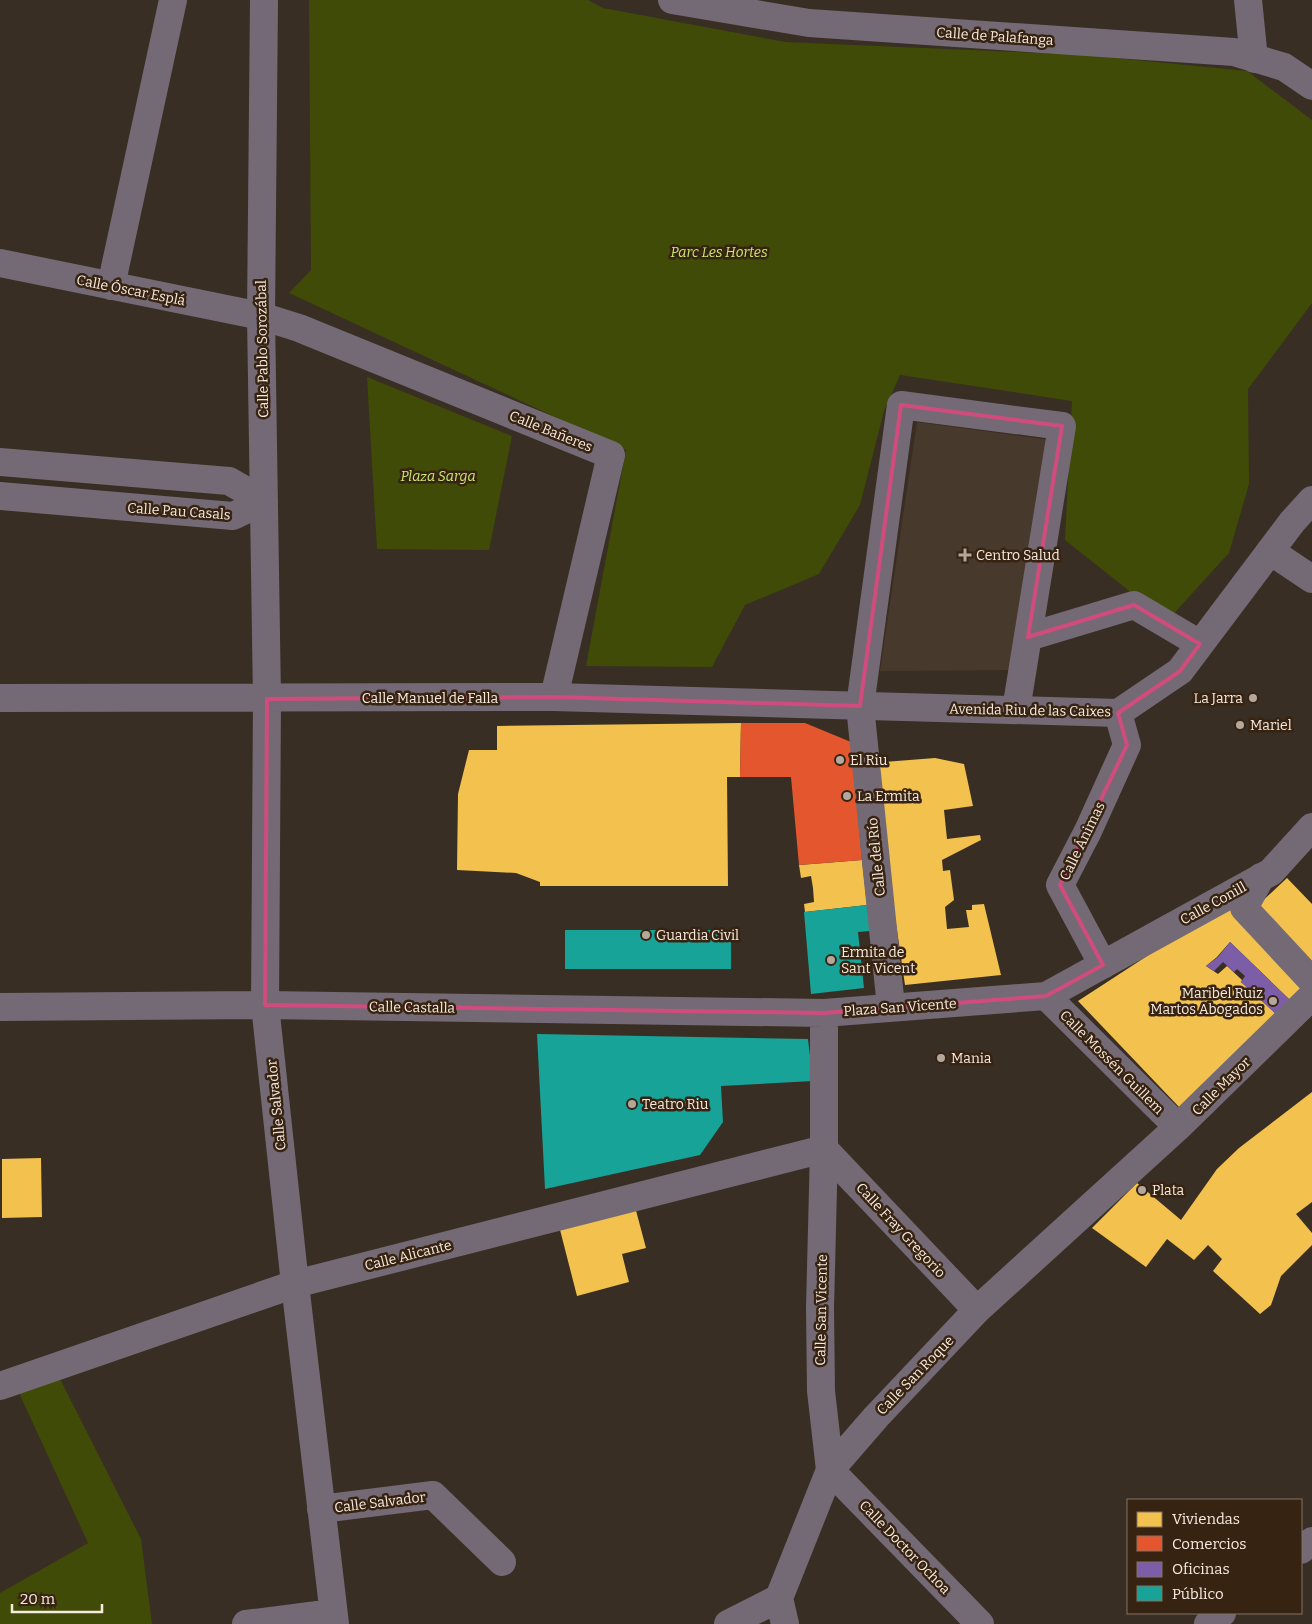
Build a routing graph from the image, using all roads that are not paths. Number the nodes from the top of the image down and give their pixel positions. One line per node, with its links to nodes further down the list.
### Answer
1 (173, 0): 8 (street)
2 (264, 0): 9 (street, Calle Pablo Sorozábal)
3 (672, 0): 5 (street, Calle de Palafanga)
4 (1248, 0): 5 (street)
5 (1254, 59): 6 (street, Calle de Palafanga)
6 (1312, 86)
7 (0, 263): 8 (street, Calle Óscar Esplá)
8 (111, 286): 9 (street, Calle Óscar Esplá)
9 (261, 316): 13 (street, Calle Pablo Sorozábal); 18 (street, Calle Bañeres)
10 (0, 462): 13 (street)
11 (0, 496): 13 (street, Calle Pau Casals)
12 (1312, 500): 14 (street, Avenida Riu de las Caixes)
13 (264, 501): 20 (street, Calle Pablo Sorozábal)
14 (1270, 551): 15 (street); 17 (street, Avenida Riu de las Caixes)
15 (1312, 579)
16 (1028, 637): 17 (street); 21 (street, Calle del Río); 22 (street)
17 (1200, 644): 23 (street, Avenida Riu de las Caixes)
18 (554, 697): 20 (street, Calle Manuel de Falla); 21 (street, Calle Manuel de Falla)
19 (0, 698): 20 (street, Calle Manuel de Falla)
20 (267, 699): 30 (street, Calle Salvador)
21 (860, 706): 22 (street, Avenida Riu de las Caixes); 31 (street, Calle del Río)
22 (1016, 710): 23 (street, Avenida Riu de las Caixes)
23 (1118, 713): 26 (street, Calle Ánimas)
24 (1312, 827): 25 (street, Calle Conill)
25 (1261, 877): 26 (street, Calle Conill); 27 (street)
26 (1103, 965): 28 (street, Plaza San Vicente)
27 (1312, 982)
28 (1046, 996): 31 (street, Plaza San Vicente); 34 (street, Calle Mossén Guillem)
29 (1312, 996): 34 (street, Calle Mayor)
30 (265, 1005): 32 (street, Calle Castalla); 33 (street, Calle Castalla); 37 (street, Calle Salvador)
31 (891, 1007): 33 (street, Plaza San Vicente)
32 (0, 1008)
33 (824, 1013): 35 (street, Plaza San Vicente)
34 (1178, 1128): 36 (street, Calle Mayor)
35 (824, 1149): 37 (street, Calle Alicante); 38 (street, Calle Fray Gregorio); 40 (street, Calle San Vicente)
36 (1127, 1174): 38 (street, Calle San Roque)
37 (295, 1284): 39 (street, Calle Alicante); 41 (street, Calle Salvador)
38 (977, 1310): 40 (street, Calle San Roque)
39 (0, 1386)
40 (830, 1470): 45 (street, Calle San Roque); 51 (street, Calle Doctor Ochoa)
41 (321, 1510): 44 (street, Calle Salvador); 47 (street, Calle Salvador)
42 (1312, 1541): 43 (street)
43 (1302, 1549)
44 (502, 1562)
45 (779, 1598): 49 (street); 50 (street)
46 (1221, 1614): 52 (street)
47 (334, 1619): 48 (street)
48 (246, 1624)
49 (728, 1624)
50 (785, 1624)
51 (980, 1624)
52 (1208, 1624)

